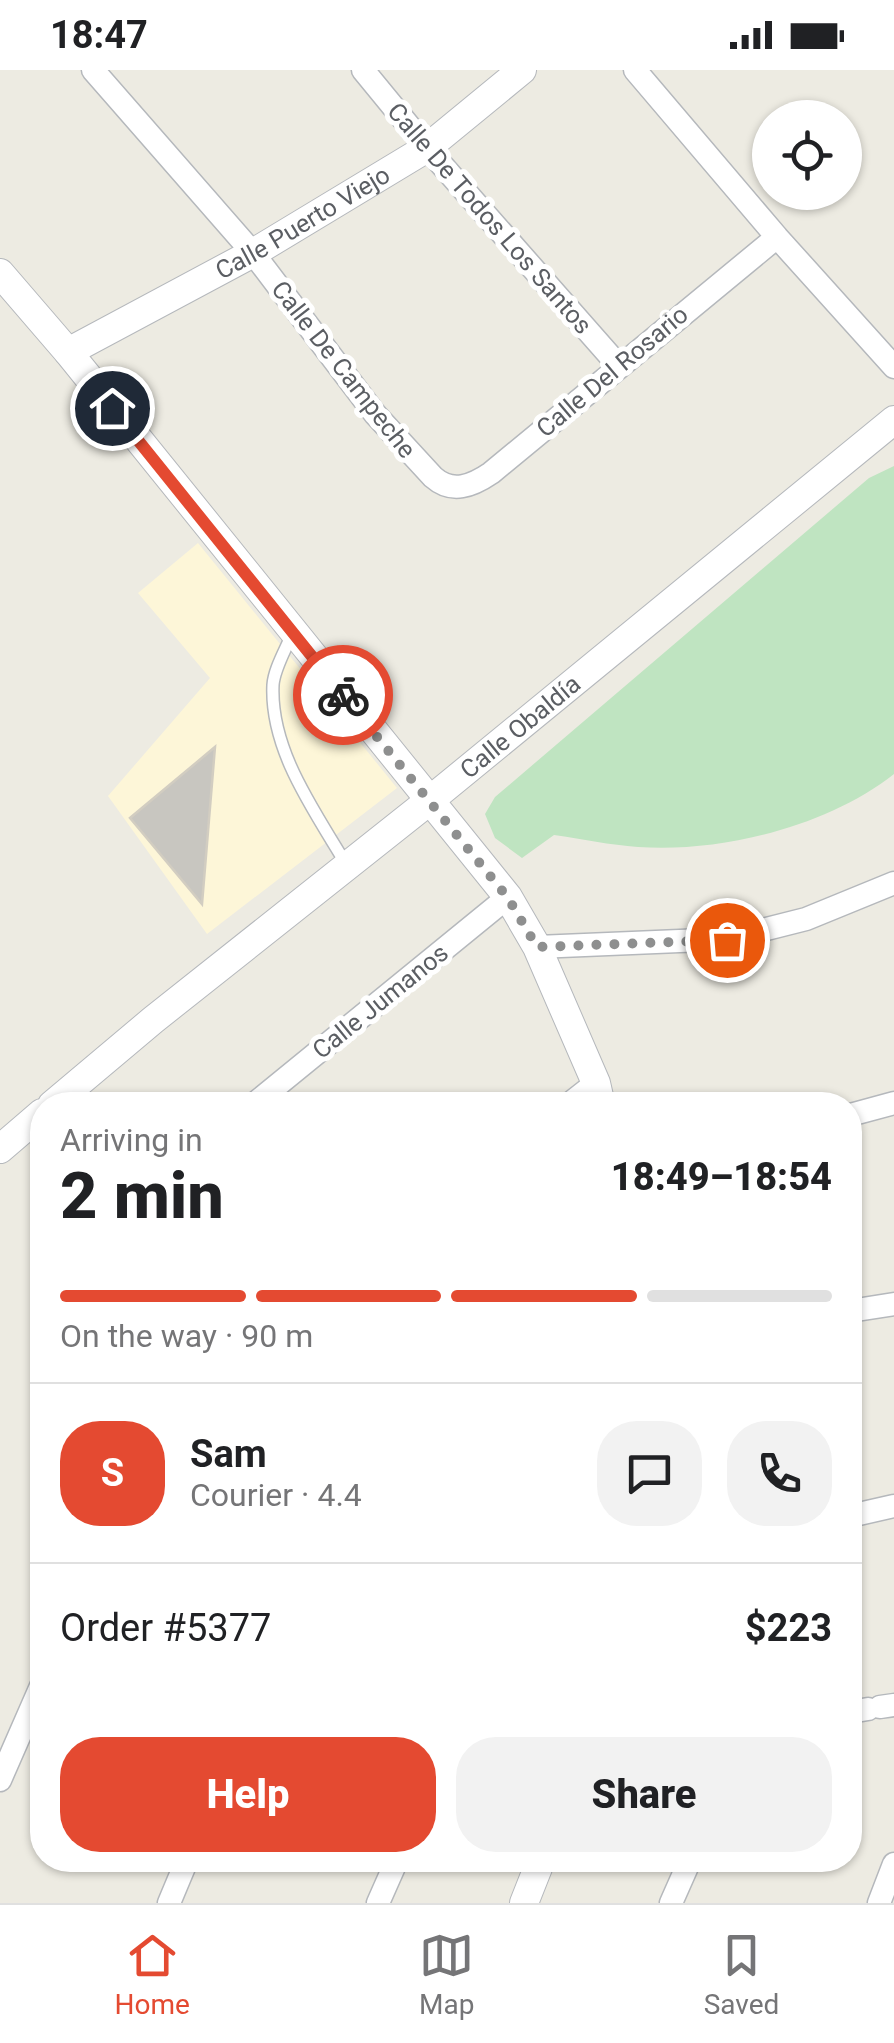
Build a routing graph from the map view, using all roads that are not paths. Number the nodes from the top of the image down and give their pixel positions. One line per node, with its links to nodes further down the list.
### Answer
1 (92, 70): 7 (street, Calle De Campeche)
2 (363, 70): 5 (street, Calle De Todos Los Santos)
3 (522, 70): 5 (street, Calle Puerto Viejo)
4 (635, 70): 6 (street)
5 (427, 148): 7 (street, Calle Puerto Viejo); 10 (street, Calle De Todos Los Santos)
6 (777, 237): 10 (street, Calle Del Rosario); 11 (street)
7 (253, 253): 9 (street, Calle Puerto Viejo); 13 (street, Calle De Campeche)
8 (0, 273): 9 (street)
9 (68, 352): 14 (street)
10 (618, 365): 13 (street, Calle Del Rosario)
11 (894, 367)
12 (894, 420): 15 (street, Calle Obaldía)
13 (440, 484)
14 (292, 634): 15 (street); 16 (lane)
15 (429, 800): 16 (street, Calle Obaldía); 18 (street)
16 (347, 866): 20 (street, Calle Obaldía)
17 (894, 883): 19 (street)
18 (508, 898): 19 (street); 21 (street, Calle Jumanos)
19 (537, 947): 22 (street)
20 (67, 1092)
21 (269, 1092)
22 (598, 1092)
23 (894, 1104): 24 (street)
24 (862, 1112)
25 (30, 1123): 26 (street)
26 (0, 1149)
27 (894, 1304): 28 (street)
28 (862, 1310)
29 (894, 1506): 30 (street)
30 (862, 1513)
31 (30, 1711): 32 (street)
32 (0, 1780)
33 (894, 1864): 42 (street)
34 (181, 1872): 38 (street)
35 (392, 1872): 39 (street)
36 (536, 1872): 40 (street)
37 (685, 1872): 41 (street)
38 (169, 1903)
39 (378, 1903)
40 (524, 1903)
41 (671, 1903)
42 (879, 1903)

